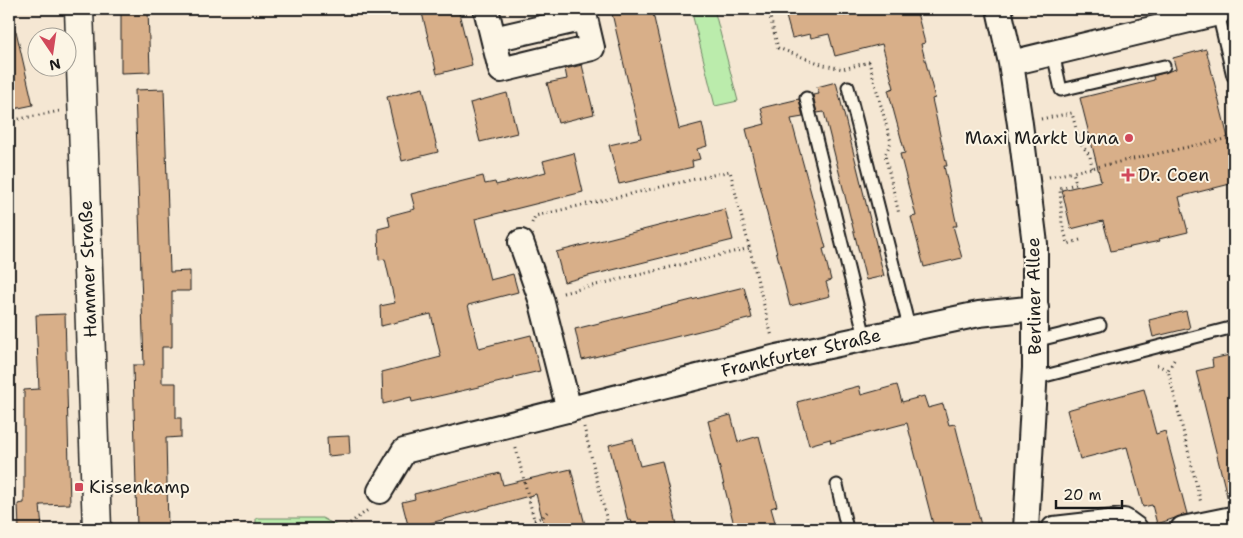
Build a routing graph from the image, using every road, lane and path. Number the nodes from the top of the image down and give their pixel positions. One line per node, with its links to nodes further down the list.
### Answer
1 (80, 9): 12 (main road, Hammer Straße)
2 (486, 9): 5 (street)
3 (999, 9): 7 (street, Berliner Allee)
4 (1218, 14): 6 (street); 9 (lane)
5 (494, 39)
6 (1053, 53): 7 (street); 8 (lane)
7 (1011, 63): 14 (street, Berliner Allee)
8 (1164, 66)
9 (1233, 76)
10 (848, 87): 25 (lane)
11 (806, 98): 27 (lane)
12 (82, 106): 13 (path); 39 (main road, Hammer Straße)
13 (9, 121)
14 (1020, 124): 16 (path); 23 (street, Berliner Allee)
15 (1234, 137): 16 (path)
16 (1092, 168): 17 (path)
17 (1073, 172): 18 (path); 19 (path, Berliner Allee)
18 (1050, 177)
19 (1080, 240)
20 (521, 242): 21 (path); 22 (street)
21 (750, 248): 22 (path); 29 (path)
22 (541, 299): 32 (street)
23 (1036, 308): 25 (street, Frankfurter Straße); 28 (street, Berliner Allee)
24 (1100, 325): 28 (lane)
25 (909, 328): 27 (street, Frankfurter Straße)
26 (1234, 328): 31 (lane)
27 (865, 337): 29 (street, Frankfurter Straße)
28 (1036, 341): 31 (street, Berliner Allee)
29 (777, 357): 32 (street, Frankfurter Straße)
30 (1175, 357): 38 (path)
31 (1033, 379): 44 (street, Berliner Allee)
32 (574, 409): 33 (street, Frankfurter Straße); 42 (path)
33 (510, 426): 35 (street, Frankfurter Straße); 37 (path)
34 (836, 485): 43 (lane)
35 (380, 491): 40 (path)
36 (547, 512): 37 (path)
37 (534, 520): 41 (path)
38 (1220, 523)
39 (98, 529)
40 (342, 529)
41 (512, 529)
42 (609, 529)
43 (847, 529)
44 (1026, 529)
45 (1054, 529): 46 (street)
46 (1135, 529)

